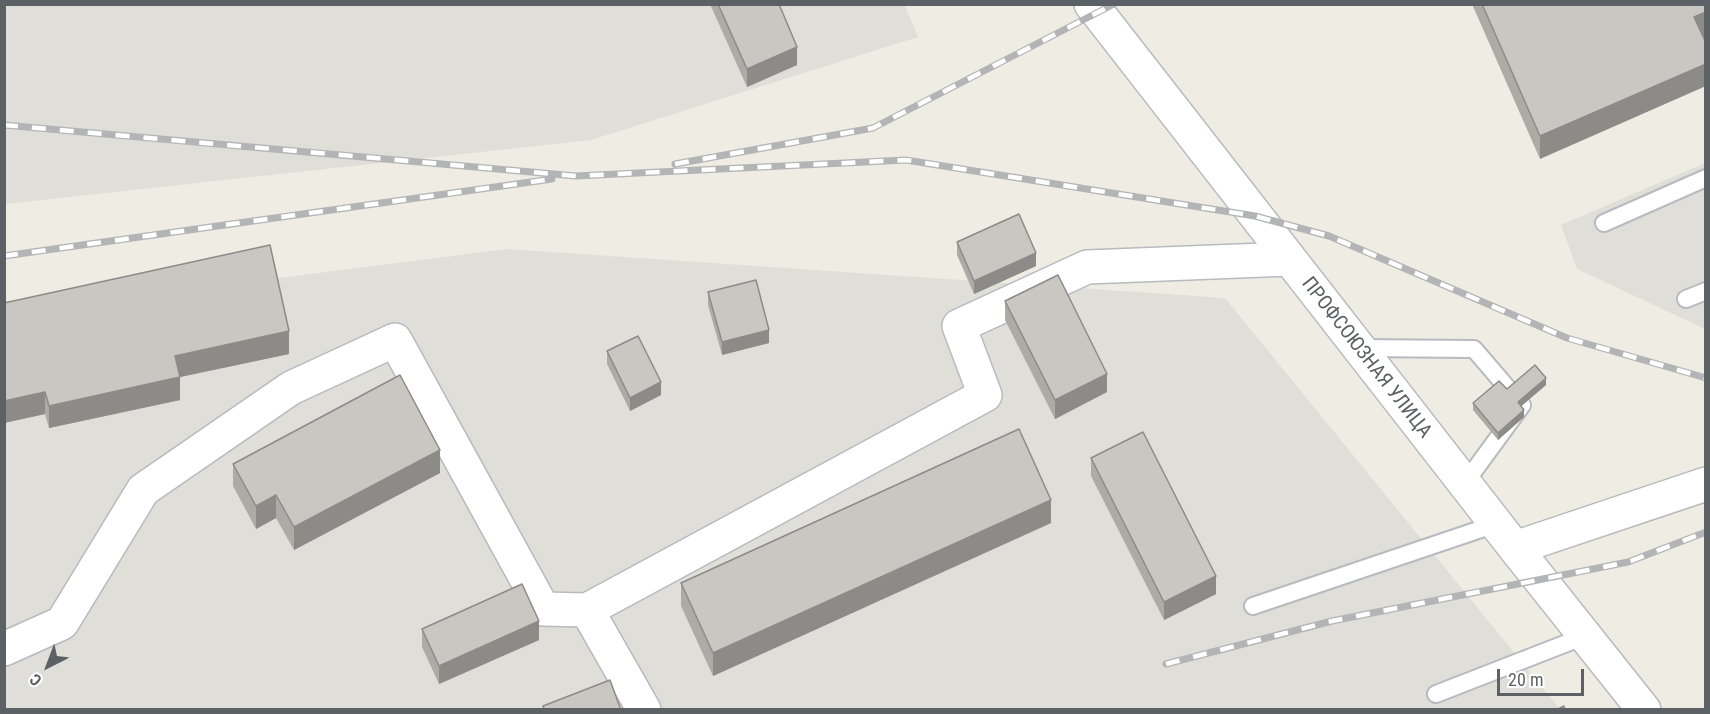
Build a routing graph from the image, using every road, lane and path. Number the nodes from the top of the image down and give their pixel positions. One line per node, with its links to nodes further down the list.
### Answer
1 (1091, 4): 4 (street, ПРОФСОЮЗНАЯ УЛИЦА)
2 (1706, 178): 3 (lane)
3 (1604, 223)
4 (1289, 259): 7 (street, ПРОФСОЮЗНАЯ УЛИЦА); 12 (street)
5 (1706, 291): 6 (lane)
6 (1686, 299)
7 (1358, 348): 8 (street, ПРОФСОЮЗНАЯ УЛИЦА); 8 (lane)
8 (1464, 483): 10 (street, ПРОФСОЮЗНАЯ УЛИЦА)
9 (1706, 484): 10 (street)
10 (1505, 536): 11 (lane); 13 (street, ПРОФСОЮЗНАЯ УЛИЦА)
11 (1253, 606)
12 (587, 610): 14 (street); 16 (street)
13 (1585, 636): 15 (lane); 17 (street, ПРОФСОЮЗНАЯ УЛИЦА)
14 (4, 649)
15 (1436, 694)
16 (644, 710)
17 (1644, 710)

